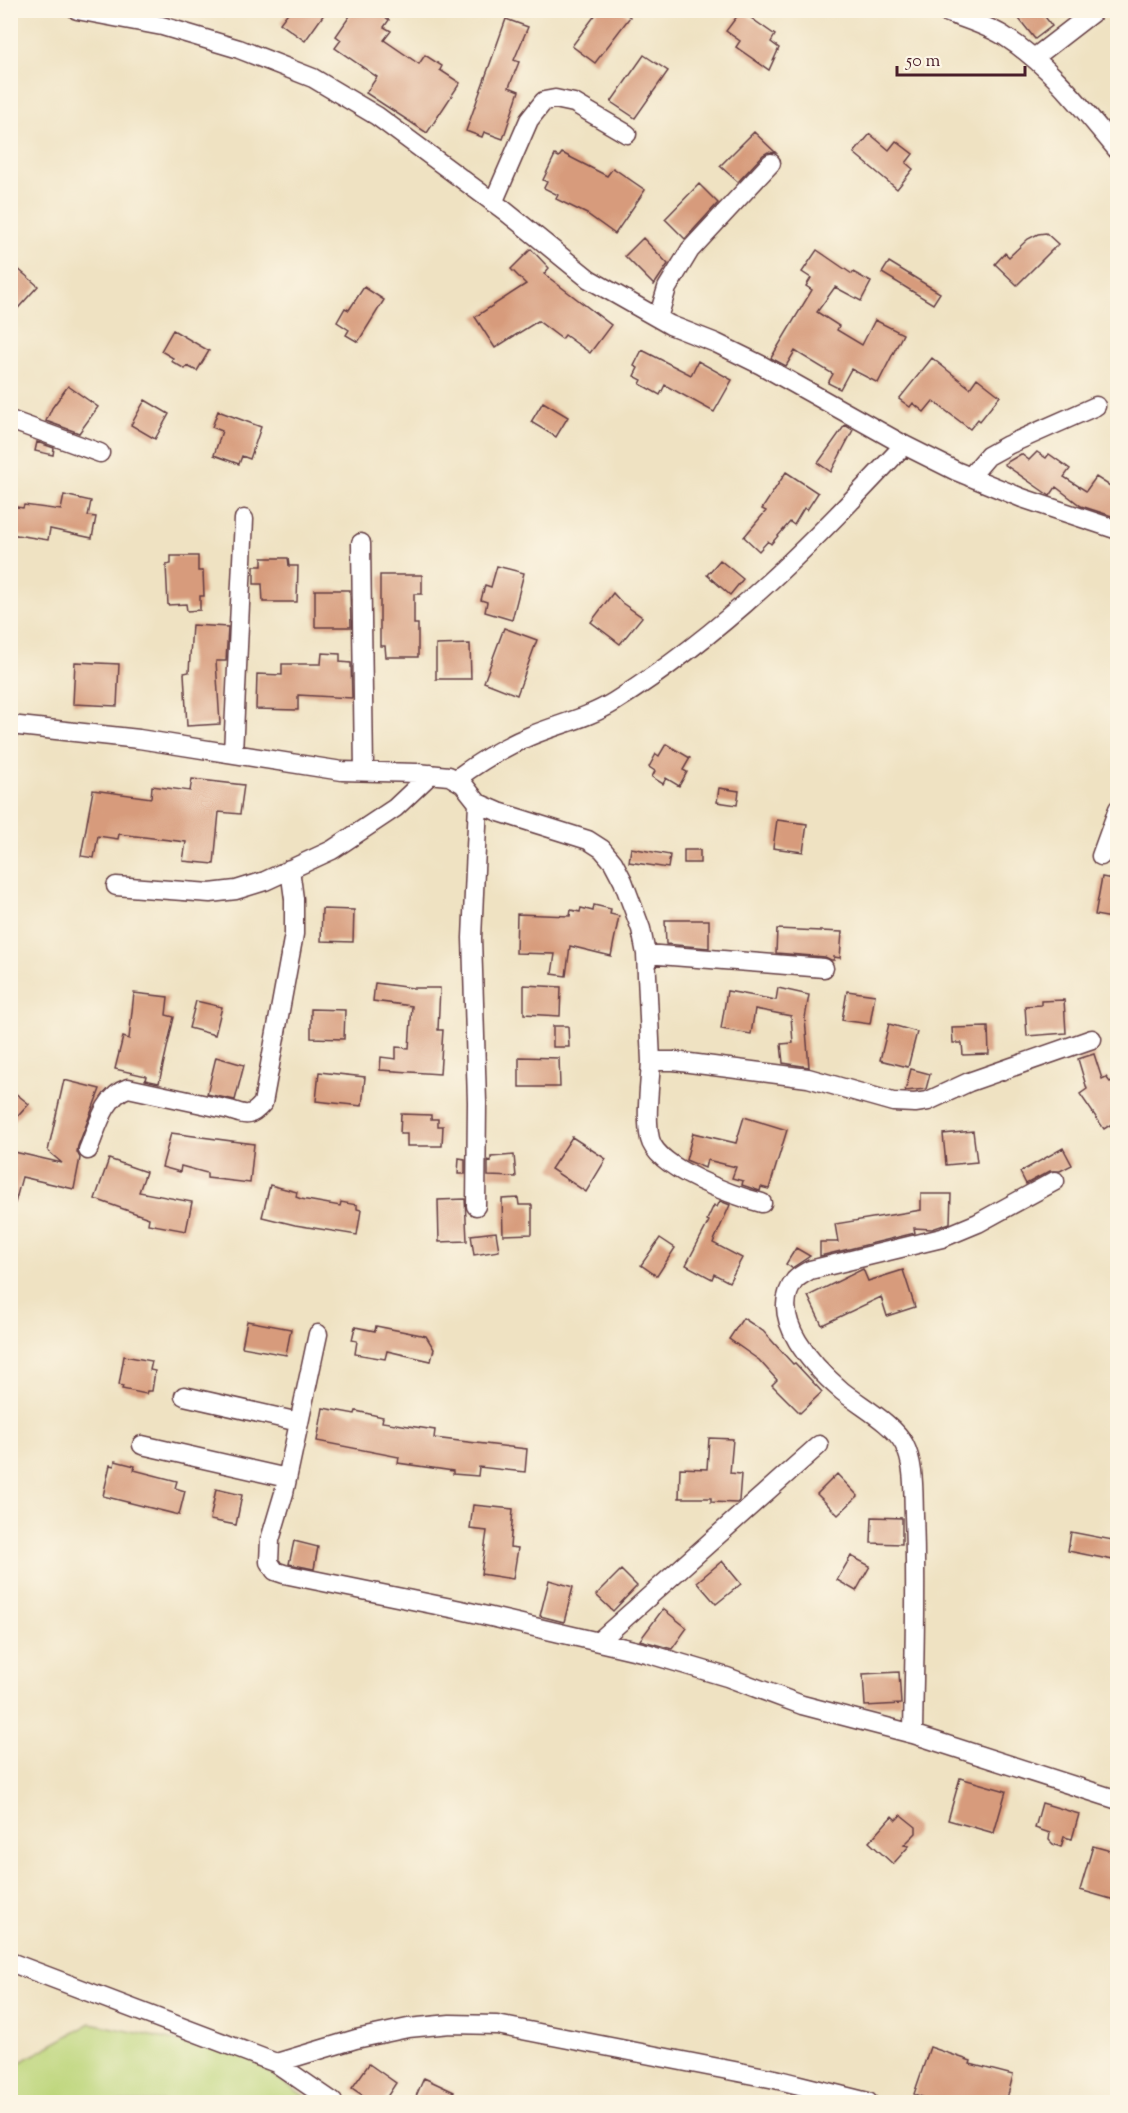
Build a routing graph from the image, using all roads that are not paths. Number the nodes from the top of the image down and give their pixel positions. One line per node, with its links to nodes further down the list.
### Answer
1 (77, 10): 5 (street)
2 (138, 10): 5 (street)
3 (940, 10): 6 (street)
4 (1096, 10): 6 (street)
5 (162, 26): 10 (street)
6 (1034, 58): 8 (street)
7 (627, 134): 10 (street)
8 (1118, 151)
9 (771, 163): 11 (street)
10 (493, 202): 11 (street)
11 (658, 318): 14 (street)
12 (1096, 406): 16 (street)
13 (10, 420): 15 (street)
14 (904, 445): 16 (street); 24 (street)
15 (100, 453)
16 (970, 477): 18 (street)
17 (244, 519): 21 (street)
18 (1118, 530)
19 (360, 543): 22 (street)
20 (10, 725): 21 (street)
21 (233, 753): 22 (street)
22 (364, 771): 23 (street)
23 (431, 774): 24 (street); 28 (street)
24 (456, 779): 25 (street)
25 (478, 803): 30 (street); 37 (street)
26 (1118, 809): 27 (street)
27 (1101, 856)
28 (290, 869): 29 (street); 34 (street)
29 (116, 886)
30 (646, 954): 31 (street); 33 (street)
31 (824, 968)
32 (1092, 1039): 33 (street)
33 (651, 1061): 36 (street)
34 (88, 1150)
35 (1054, 1181): 45 (street)
36 (762, 1203)
37 (476, 1206)
38 (318, 1334): 40 (street)
39 (184, 1396): 40 (street)
40 (299, 1422): 43 (street)
41 (142, 1445): 43 (street)
42 (819, 1445): 44 (street)
43 (287, 1478): 44 (street)
44 (598, 1642): 45 (street)
45 (913, 1734): 46 (street)
46 (1118, 1800)
47 (10, 1962): 48 (street)
48 (276, 2063): 49 (street); 50 (street)
49 (333, 2103)
50 (868, 2103)

